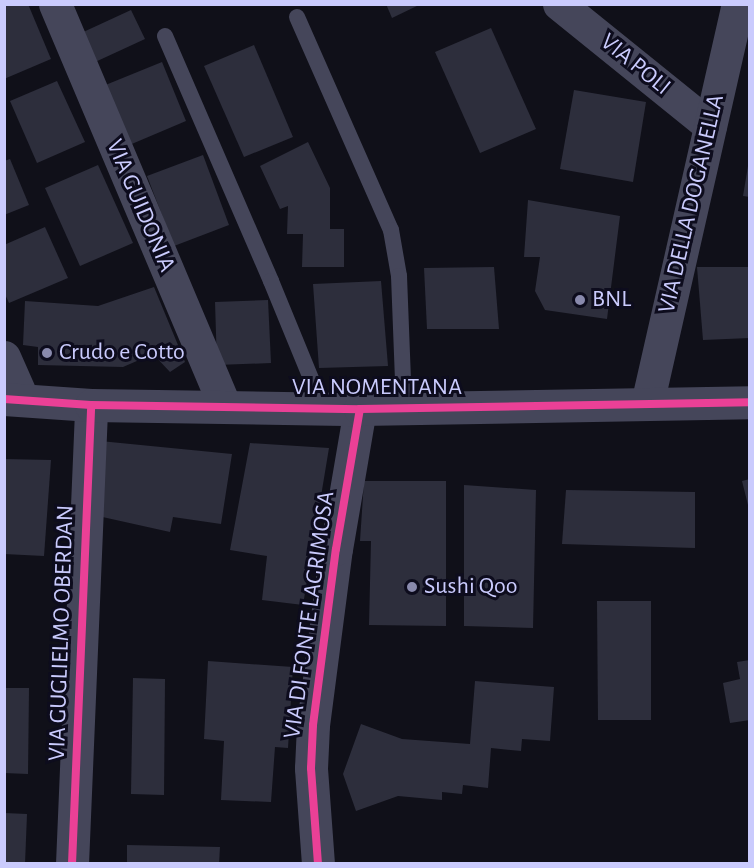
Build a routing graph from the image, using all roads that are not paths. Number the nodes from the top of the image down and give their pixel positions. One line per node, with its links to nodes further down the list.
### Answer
1 (55, 4): 13 (street, VIA GUIDONIA)
2 (559, 4): 7 (street, VIA POLI)
3 (738, 4): 6 (street, VIA DELLA DOGANELLA)
4 (297, 18): 16 (lane, VIA NOMENTANA)
5 (165, 36): 14 (lane, VIA NOMENTANA)
6 (739, 48): 7 (street, VIA DELLA DOGANELLA)
7 (711, 126): 11 (street, VIA DELLA DOGANELLA)
8 (4, 357): 9 (street)
9 (14, 399): 12 (street, VIA NOMENTANA)
10 (750, 402): 11 (street, VIA NOMENTANA)
11 (647, 404): 16 (street, VIA NOMENTANA)
12 (91, 405): 13 (street, VIA NOMENTANA); 17 (street, VIA GUGLIELMO OBERDAN)
13 (225, 407): 14 (street, VIA NOMENTANA)
14 (323, 408): 15 (street, VIA NOMENTANA)
15 (360, 409): 16 (street, VIA NOMENTANA); 18 (street, VIA DI FONTE LAGRIMOSA)
16 (404, 409)
17 (72, 864)
18 (318, 864)

